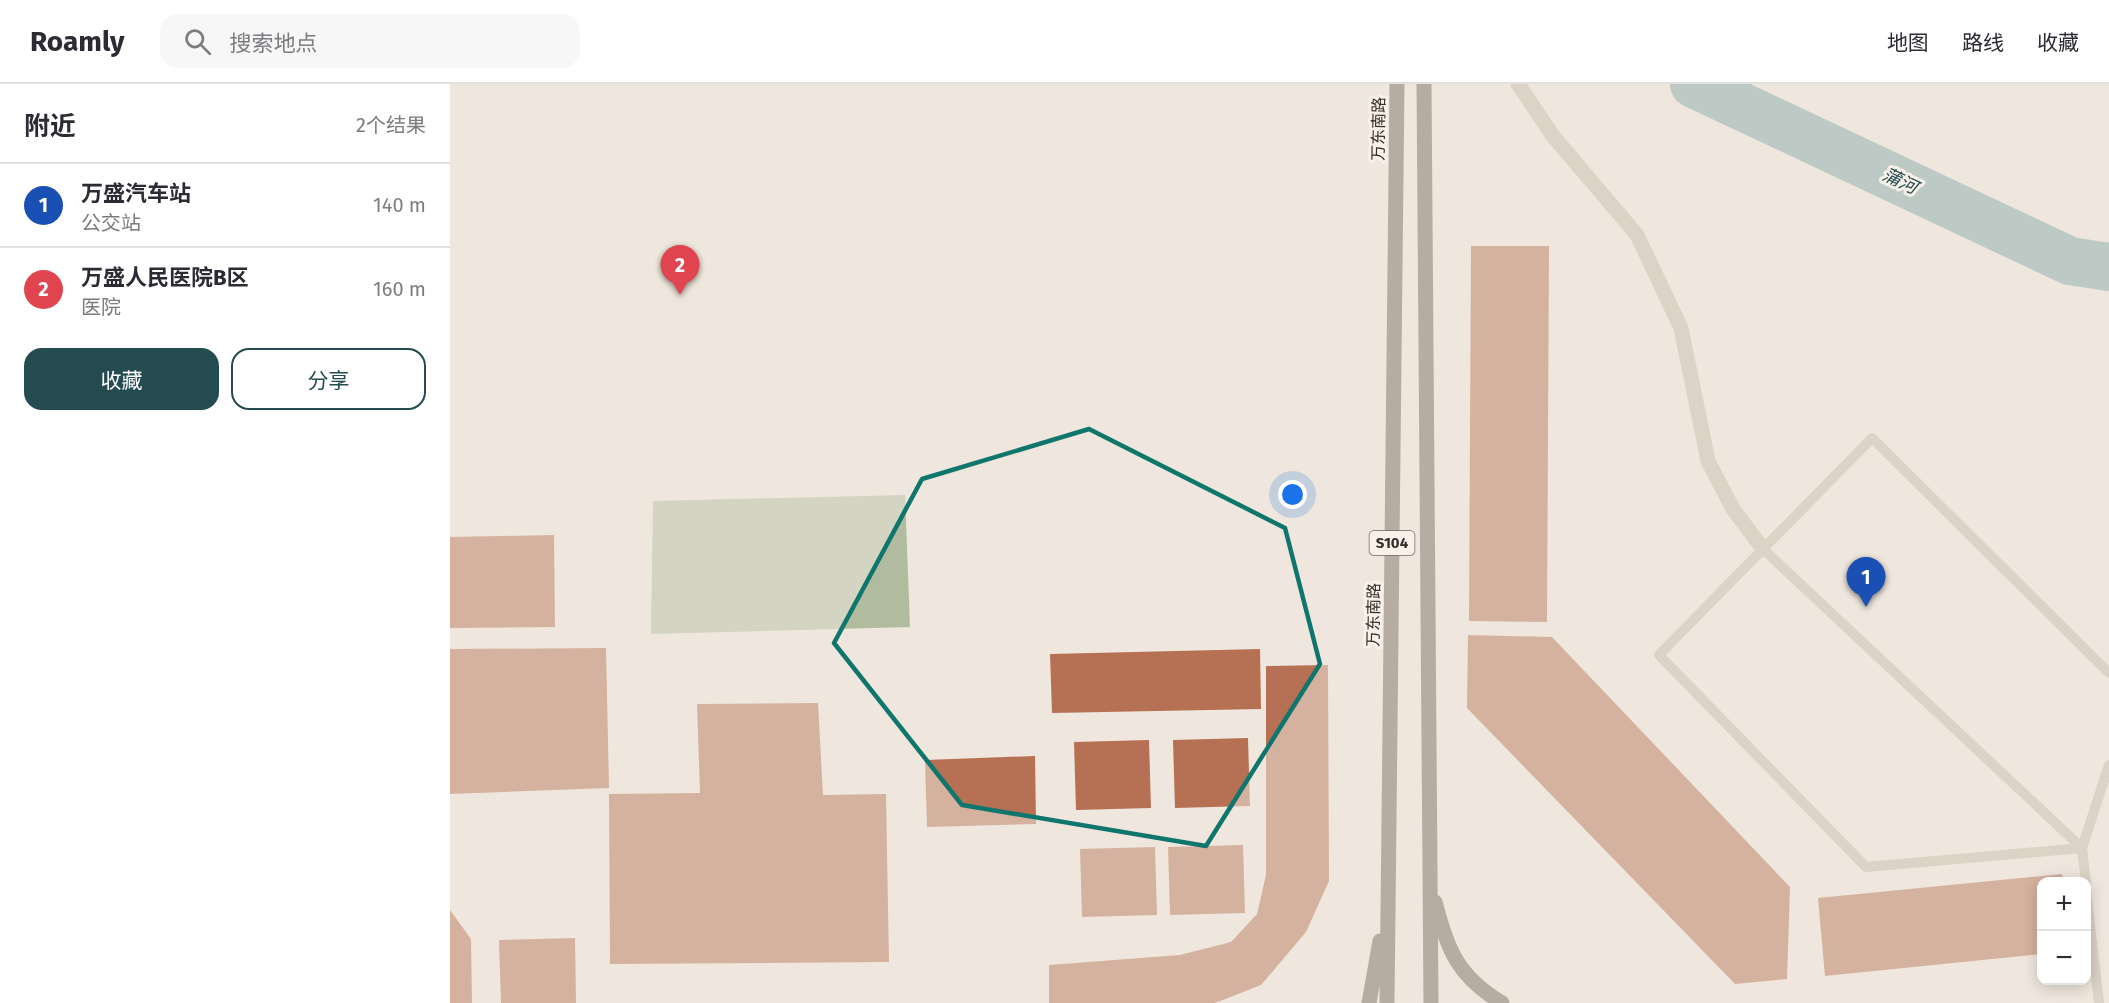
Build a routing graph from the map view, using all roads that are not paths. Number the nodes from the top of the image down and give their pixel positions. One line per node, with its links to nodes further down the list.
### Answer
1 (1397, 84): 10 (main road, 万东南路 / S104)
2 (1424, 84): 9 (main road, S104)
3 (1518, 84): 4 (street)
4 (1763, 549): 5 (lane); 7 (lane); 7 (lane)
5 (2109, 673)
6 (2109, 765): 7 (lane)
7 (2082, 848): 8 (lane)
8 (2085, 877)
9 (1430, 879): 14 (main road, S104); 15 (main road)
10 (1388, 887): 12 (main road); 13 (main road, 万东南路 / S104)
11 (2091, 931): 16 (lane)
12 (1369, 1003)
13 (1387, 1003)
14 (1431, 1003)
15 (1502, 1003)
16 (2099, 1003)

